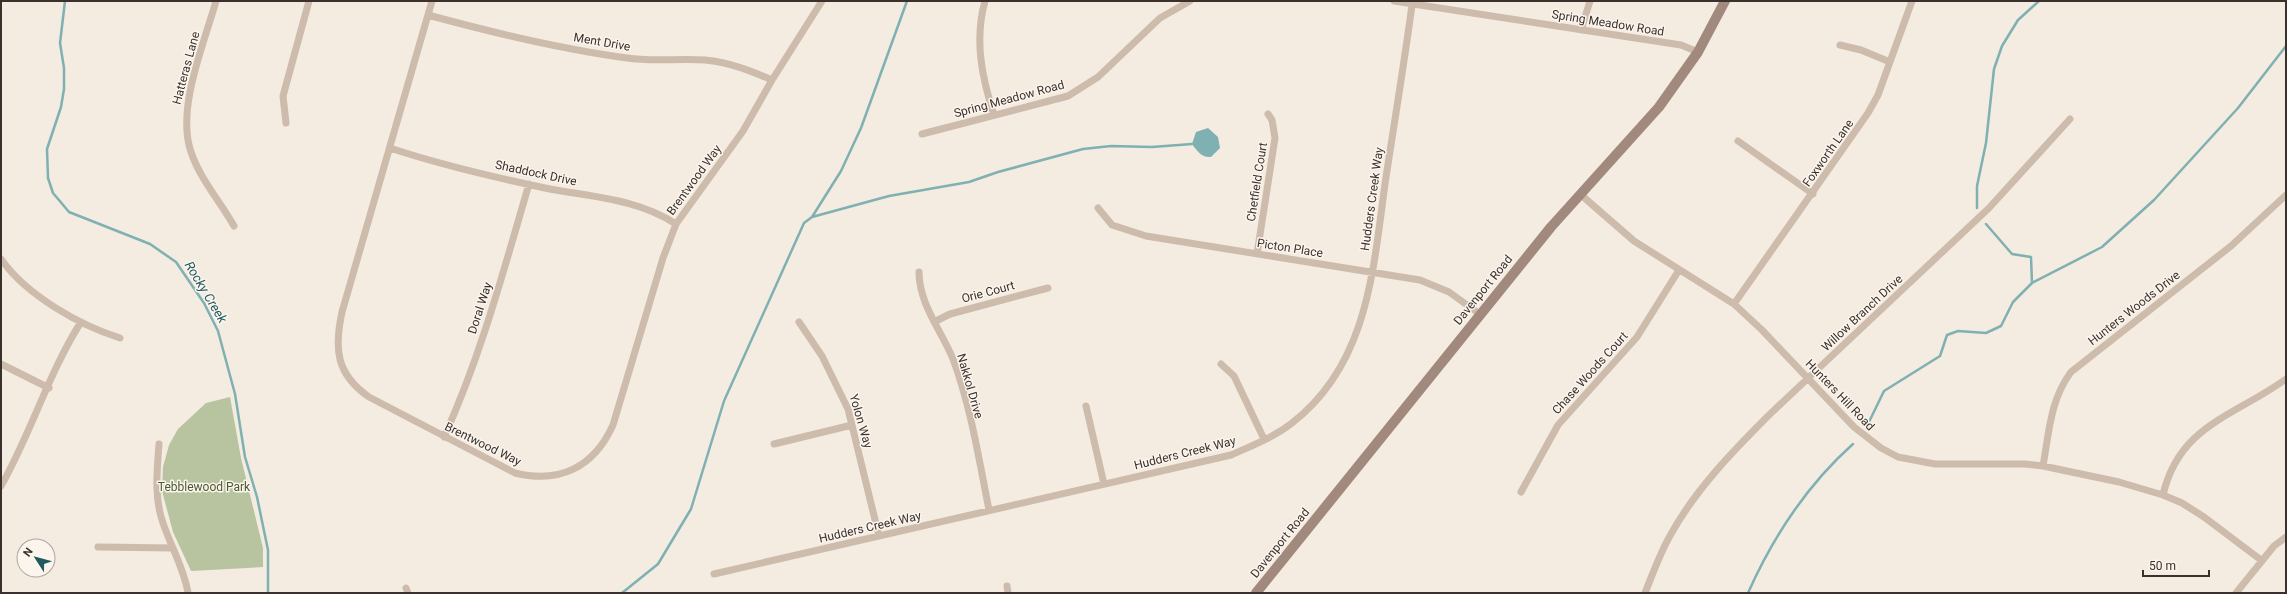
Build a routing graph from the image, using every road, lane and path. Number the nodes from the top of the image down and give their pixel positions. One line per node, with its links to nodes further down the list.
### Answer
1 (216, 1): 31 (street, Hatteras Lane)
2 (310, 1): 21 (street)
3 (432, 1): 12 (street, Brentwood Way)
4 (822, 1): 17 (street, Brentwood Way)
5 (985, 1): 19 (street)
6 (1190, 1): 19 (street, Spring Meadow Road)
7 (1394, 1): 11 (street, Spring Meadow Road)
8 (1590, 1): 13 (street)
9 (1725, 1): 15 (street, Davenport Road)
10 (1912, 1): 16 (street, Foxworth Lane)
11 (1412, 5): 13 (street, Spring Meadow Road); 35 (street, Hudders Creek Way)
12 (428, 15): 17 (street, Ment Drive); 24 (street, Brentwood Way)
13 (1581, 30): 15 (street, Spring Meadow Road)
14 (1840, 45): 16 (street)
15 (1698, 52): 26 (street, Davenport Road)
16 (1890, 62): 27 (street, Foxworth Lane)
17 (772, 80): 30 (street, Brentwood Way)
18 (1268, 114): 32 (street, Chetfield Court)
19 (994, 115): 22 (street, Spring Meadow Road)
20 (2070, 119): 46 (street, Willow Branch Drive)
21 (286, 123)
22 (922, 134)
23 (1738, 141): 27 (street)
24 (390, 148): 25 (street, Shaddock Drive); 51 (street, Brentwood Way)
25 (529, 184): 30 (street, Shaddock Drive); 51 (street, Doral Way)
26 (1580, 194): 34 (street, Hunters Hill Road); 39 (street, Davenport Road)
27 (1813, 194): 38 (street, Foxworth Lane)
28 (2286, 195): 55 (street, Hunters Woods Drive)
29 (1098, 208): 32 (street, Picton Place)
30 (676, 224): 51 (street, Brentwood Way)
31 (234, 226)
32 (1257, 254): 35 (street, Picton Place)
33 (1, 259): 40 (street)
34 (1679, 270): 38 (street, Hunters Hill Road); 58 (street, Chase Woods Court)
35 (1372, 271): 39 (street, Picton Place); 52 (street, Hudders Creek Way)
36 (919, 272): 42 (street, Nakkol Drive)
37 (1048, 288): 42 (street, Orie Court)
38 (1734, 304): 46 (street, Hunters Hill Road)
39 (1480, 315): 68 (street, Davenport Road)
40 (81, 322): 43 (street); 48 (street)
41 (799, 322): 50 (street, Yolon Way)
42 (934, 322): 60 (street, Nakkol Drive)
43 (120, 338)
44 (1, 364): 48 (street)
45 (1221, 364): 52 (street)
46 (1808, 378): 55 (street, Hunters Hill Road); 69 (street, Willow Branch Drive)
47 (2286, 379): 59 (street)
48 (48, 388): 57 (street)
49 (1086, 406): 56 (street)
50 (852, 425): 54 (street); 61 (street, Yolon Way)
51 (444, 437)
52 (1264, 439): 56 (street, Hudders Creek Way)
53 (159, 444): 64 (street)
54 (774, 444)
55 (2043, 466): 59 (street, Hunters Hill Road)
56 (1104, 484): 60 (street, Hudders Creek Way)
57 (1, 486)
58 (1521, 492)
59 (2164, 495): 65 (street, Hunters Hill Road)
60 (989, 510): 61 (street, Hudders Creek Way)
61 (879, 536): 66 (street, Hudders Creek Way)
62 (2286, 537): 65 (street)
63 (98, 547): 64 (street)
64 (173, 548): 67 (street)
65 (2262, 560): 70 (street)
66 (714, 574)
67 (188, 593)
68 (1256, 593)
69 (1645, 593)
70 (2236, 593)

